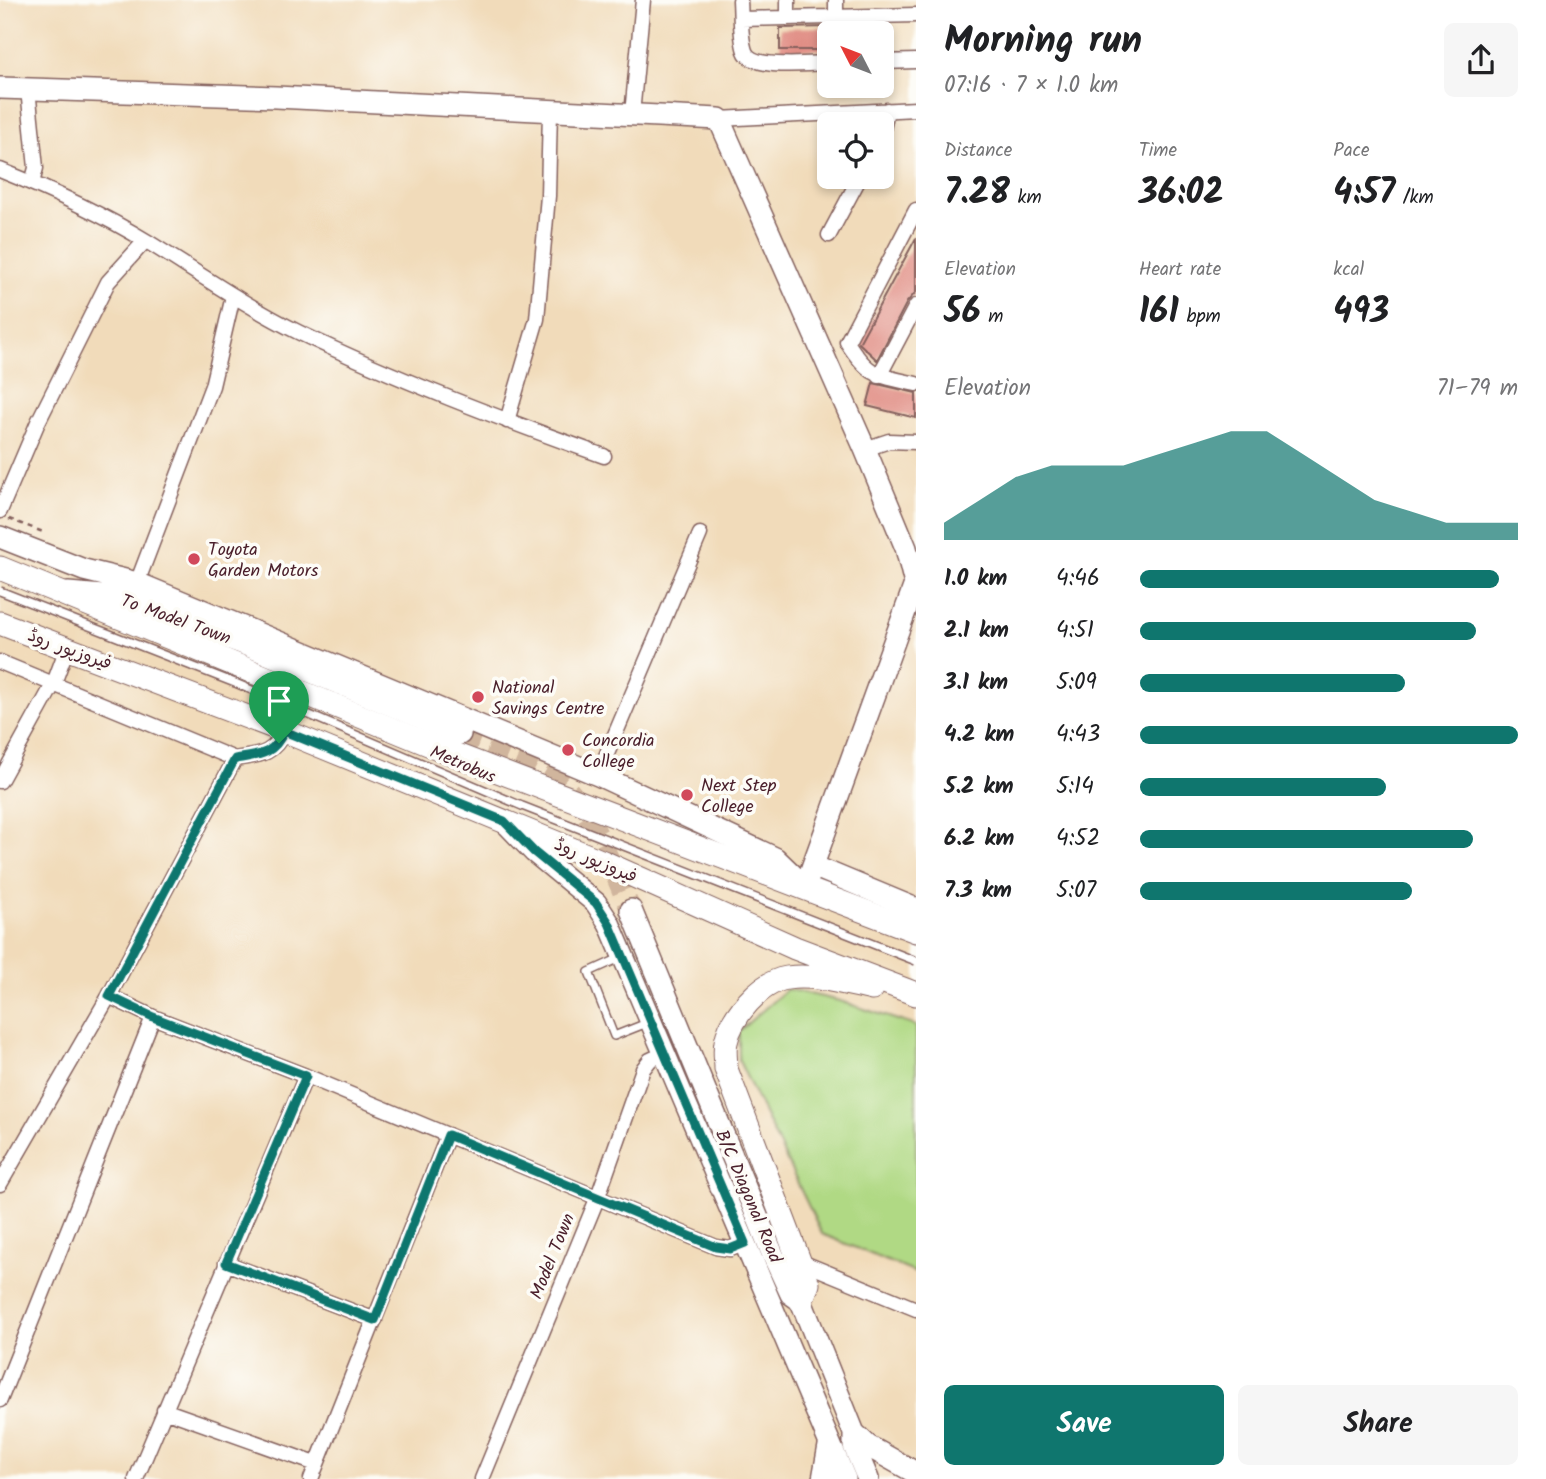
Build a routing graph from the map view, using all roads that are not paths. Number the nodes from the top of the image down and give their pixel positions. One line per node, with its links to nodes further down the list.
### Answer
1 (643, 0): 19 (street)
2 (740, 0): 10 (street)
3 (788, 0): 9 (street)
4 (836, 0): 6 (street)
5 (891, 0): 7 (street)
6 (836, 16): 7 (street); 9 (street)
7 (891, 16): 8 (street)
8 (916, 16)
9 (788, 17): 10 (street)
10 (741, 19): 13 (street)
11 (916, 61): 12 (street)
12 (894, 62)
13 (817, 63)
14 (0, 88): 15 (street)
15 (28, 89): 17 (street); 22 (street)
16 (916, 109): 18 (street)
17 (550, 110): 19 (street); 31 (street)
18 (887, 110): 20 (street)
19 (632, 114): 20 (street)
20 (719, 119): 33 (street)
21 (0, 170): 22 (street)
22 (32, 183): 26 (street)
23 (854, 189): 25 (street)
24 (916, 210): 29 (street)
25 (829, 235)
26 (145, 241): 27 (street); 35 (street)
27 (233, 296): 31 (street); 40 (street)
28 (916, 306): 29 (street)
29 (879, 376): 30 (street)
30 (916, 384)
31 (507, 421): 34 (street)
32 (916, 442): 33 (street)
33 (865, 449): 39 (street)
34 (604, 456)
35 (2, 522): 38 (street)
36 (700, 534): 51 (street)
37 (0, 568): 42 (main road)
38 (84, 570): 40 (street); 44 (street, To Model Town)
39 (915, 574): 54 (street)
40 (137, 583): 51 (street)
41 (0, 591): 59 (lane, Metrobus, bridge)
42 (66, 593): 44 (street, To Model Town); 54 (main road)
43 (0, 623): 45 (main road, فیروزپور روڈ)
44 (239, 642): 49 (street)
45 (67, 648): 47 (street); 48 (main road, فیروزپور روڈ)
46 (0, 662): 47 (street)
47 (54, 683): 50 (street); 52 (street)
48 (284, 731): 50 (street); 53 (main road, فیروزپور روڈ)
49 (460, 734)
50 (235, 759): 60 (street)
51 (598, 775): 54 (street)
52 (0, 781)
53 (504, 821): 58 (street); 61 (main road, فیروزپور روڈ)
54 (809, 876): 55 (street); 57 (main road)
55 (916, 909)
56 (631, 910): 72 (street, B/C Diagonal Road)
57 (916, 931)
58 (624, 957): 63 (street); 63 (lane)
59 (916, 961)
60 (109, 996): 62 (street); 67 (street)
61 (916, 996): 70 (main road)
62 (153, 1017): 65 (street); 75 (street)
63 (650, 1022): 64 (street)
64 (663, 1054): 68 (street, Model Town); 69 (street)
65 (306, 1076): 66 (street); 71 (street)
66 (448, 1135): 68 (street); 74 (street)
67 (0, 1184)
68 (597, 1199): 69 (street); 83 (street, Model Town)
69 (745, 1243): 78 (street)
70 (799, 1261): 72 (main road); 73 (street)
71 (226, 1263): 74 (street); 76 (street)
72 (802, 1301): 77 (street, B/C Diagonal Road)
73 (916, 1309)
74 (375, 1320): 79 (street)
75 (0, 1400)
76 (164, 1410): 79 (street); 81 (street)
77 (854, 1433): 80 (street); 86 (street, B/C Diagonal Road)
78 (829, 1446): 84 (street); 85 (street)
79 (316, 1464): 82 (street)
80 (916, 1473)
81 (136, 1479)
82 (311, 1479)
83 (482, 1479)
84 (823, 1479)
85 (845, 1479)
86 (868, 1479)

